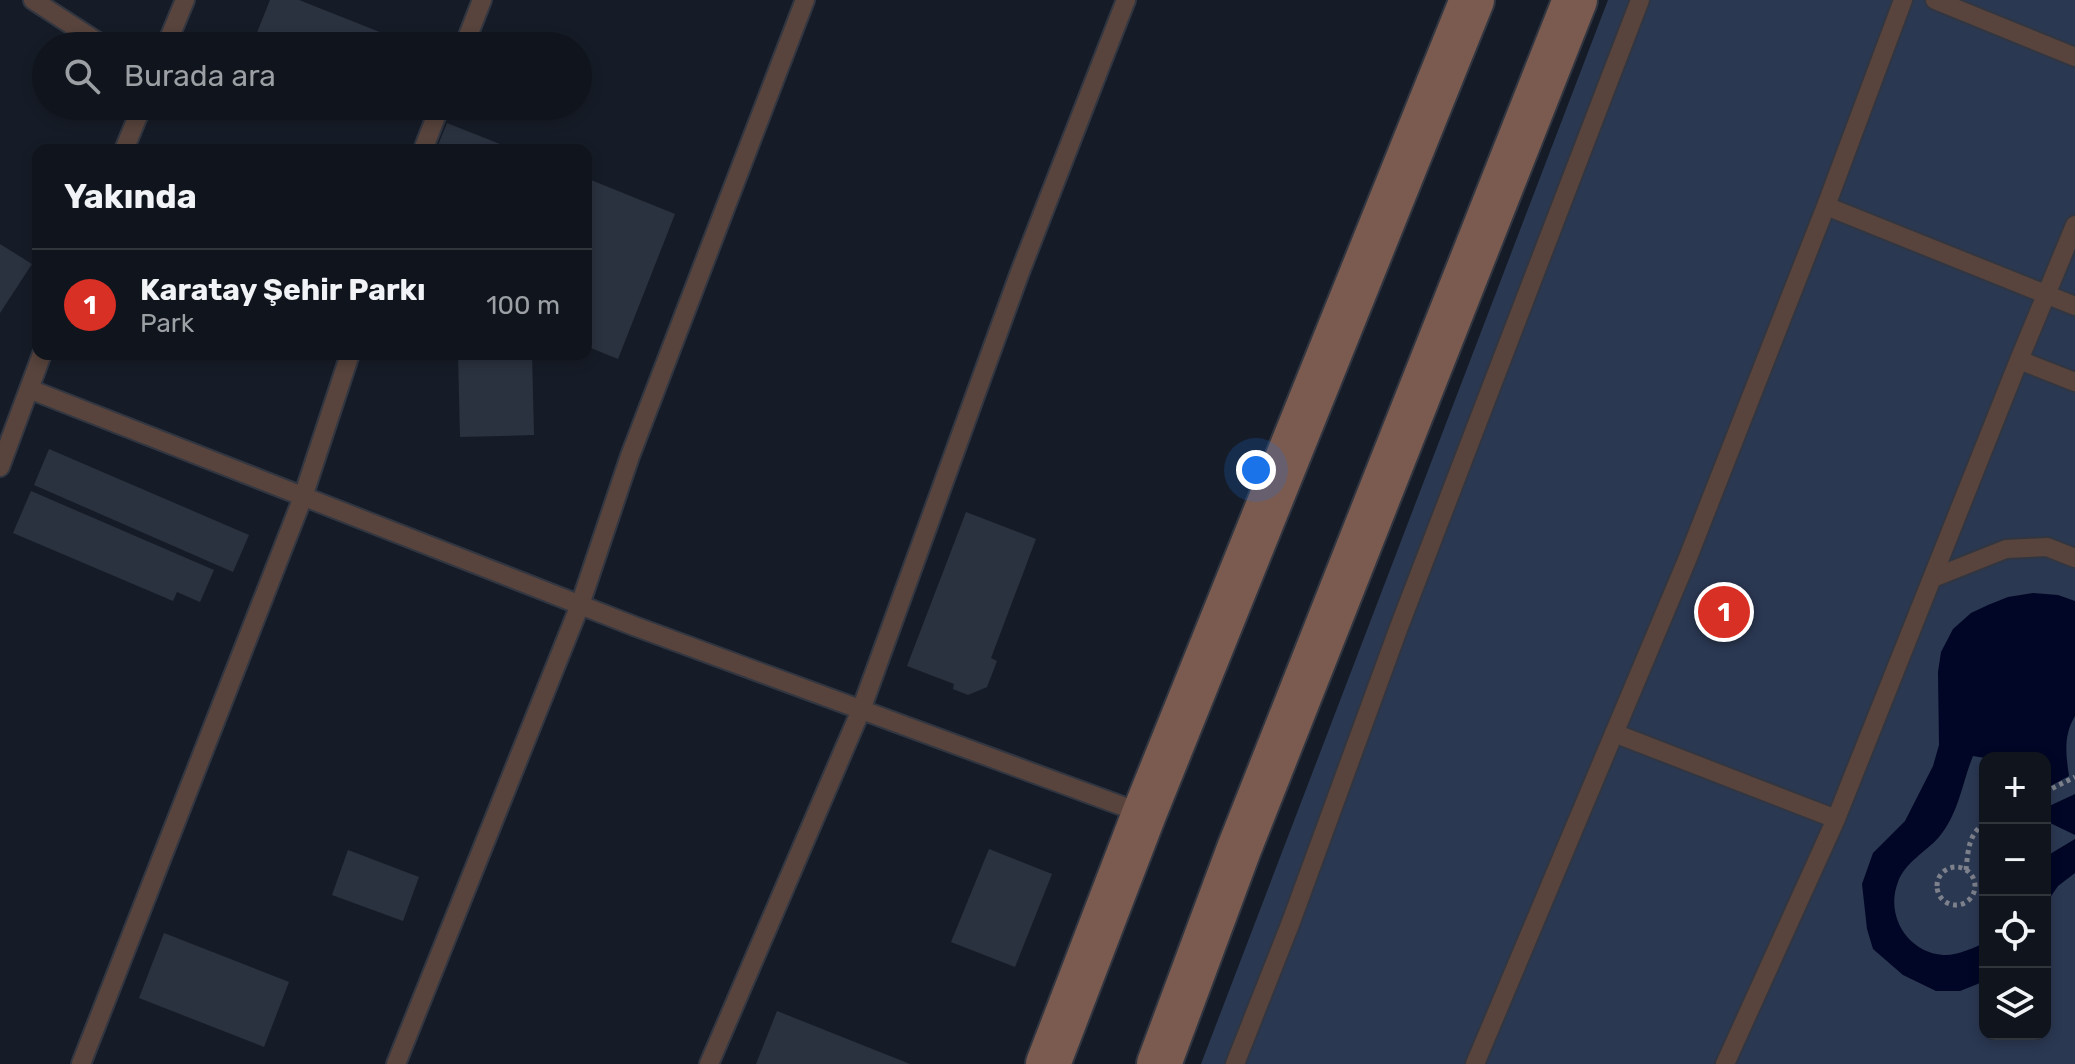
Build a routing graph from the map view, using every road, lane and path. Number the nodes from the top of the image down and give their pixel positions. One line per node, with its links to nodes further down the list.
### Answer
1 (33, 0): 11 (lane)
2 (185, 0): 12 (lane)
3 (482, 0): 13 (lane)
4 (805, 0): 32 (lane)
5 (1126, 0): 33 (lane)
6 (1472, 0): 37 (main road)
7 (1575, 0): 45 (main road)
8 (1640, 0): 46 (lane)
9 (1903, 0): 19 (lane)
10 (1935, 0): 14 (lane)
11 (82, 32)
12 (172, 32)
13 (469, 32)
14 (2075, 57)
15 (136, 120): 17 (lane)
16 (435, 120): 18 (lane)
17 (126, 144)
18 (425, 144)
19 (1826, 206): 21 (lane); 34 (lane)
20 (2075, 225): 21 (lane)
21 (2047, 295): 22 (lane); 25 (lane)
22 (2075, 306)
23 (40, 360): 27 (lane)
24 (348, 360): 29 (lane)
25 (2019, 360): 26 (lane); 31 (lane)
26 (2075, 382)
27 (29, 389): 28 (lane); 29 (lane)
28 (0, 467)
29 (303, 497): 32 (lane); 41 (lane)
30 (2075, 558): 31 (lane)
31 (1933, 578): 38 (lane)
32 (580, 605): 33 (lane); 42 (lane)
33 (861, 710): 37 (lane); 43 (lane)
34 (1614, 733): 38 (lane); 47 (lane)
35 (2075, 777): 36 (path)
36 (2051, 789)
37 (1144, 814): 44 (main road)
38 (1836, 819): 48 (lane)
39 (1984, 824): 40 (path)
40 (1966, 870): 40 (path)
41 (81, 1064)
42 (396, 1064)
43 (709, 1064)
44 (1048, 1064)
45 (1159, 1064)
46 (1235, 1064)
47 (1475, 1064)
48 (1725, 1064)

